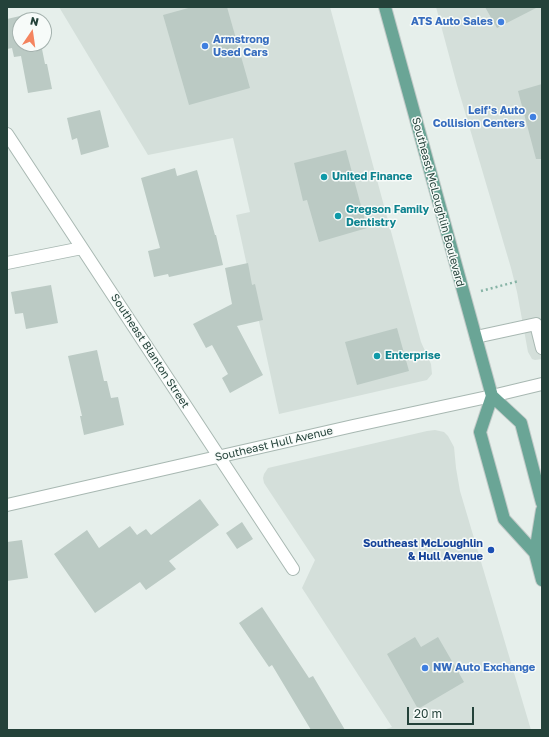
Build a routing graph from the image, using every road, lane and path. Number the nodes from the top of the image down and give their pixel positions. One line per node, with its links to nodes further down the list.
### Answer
1 (385, 7): 6 (main road, Southeast McLoughlin Boulevard)
2 (7, 134): 3 (street, Southeast Blanton Street)
3 (82, 248): 4 (street); 11 (street, Southeast Blanton Street)
4 (7, 262)
5 (519, 281): 6 (path)
6 (464, 295): 7 (main road, Southeast McLoughlin Boulevard)
7 (476, 337): 8 (street); 10 (main road, Southeast McLoughlin Boulevard)
8 (542, 348)
9 (542, 384): 10 (street, Southeast Hull Avenue)
10 (492, 396): 11 (street, Southeast Hull Avenue); 12 (main road); 15 (main road)
11 (219, 456): 13 (street, Southeast Hull Avenue); 16 (street, Southeast Blanton Street)
12 (542, 503)
13 (7, 505)
14 (542, 510): 15 (main road)
15 (535, 553): 17 (main road)
16 (293, 569)
17 (542, 580)

